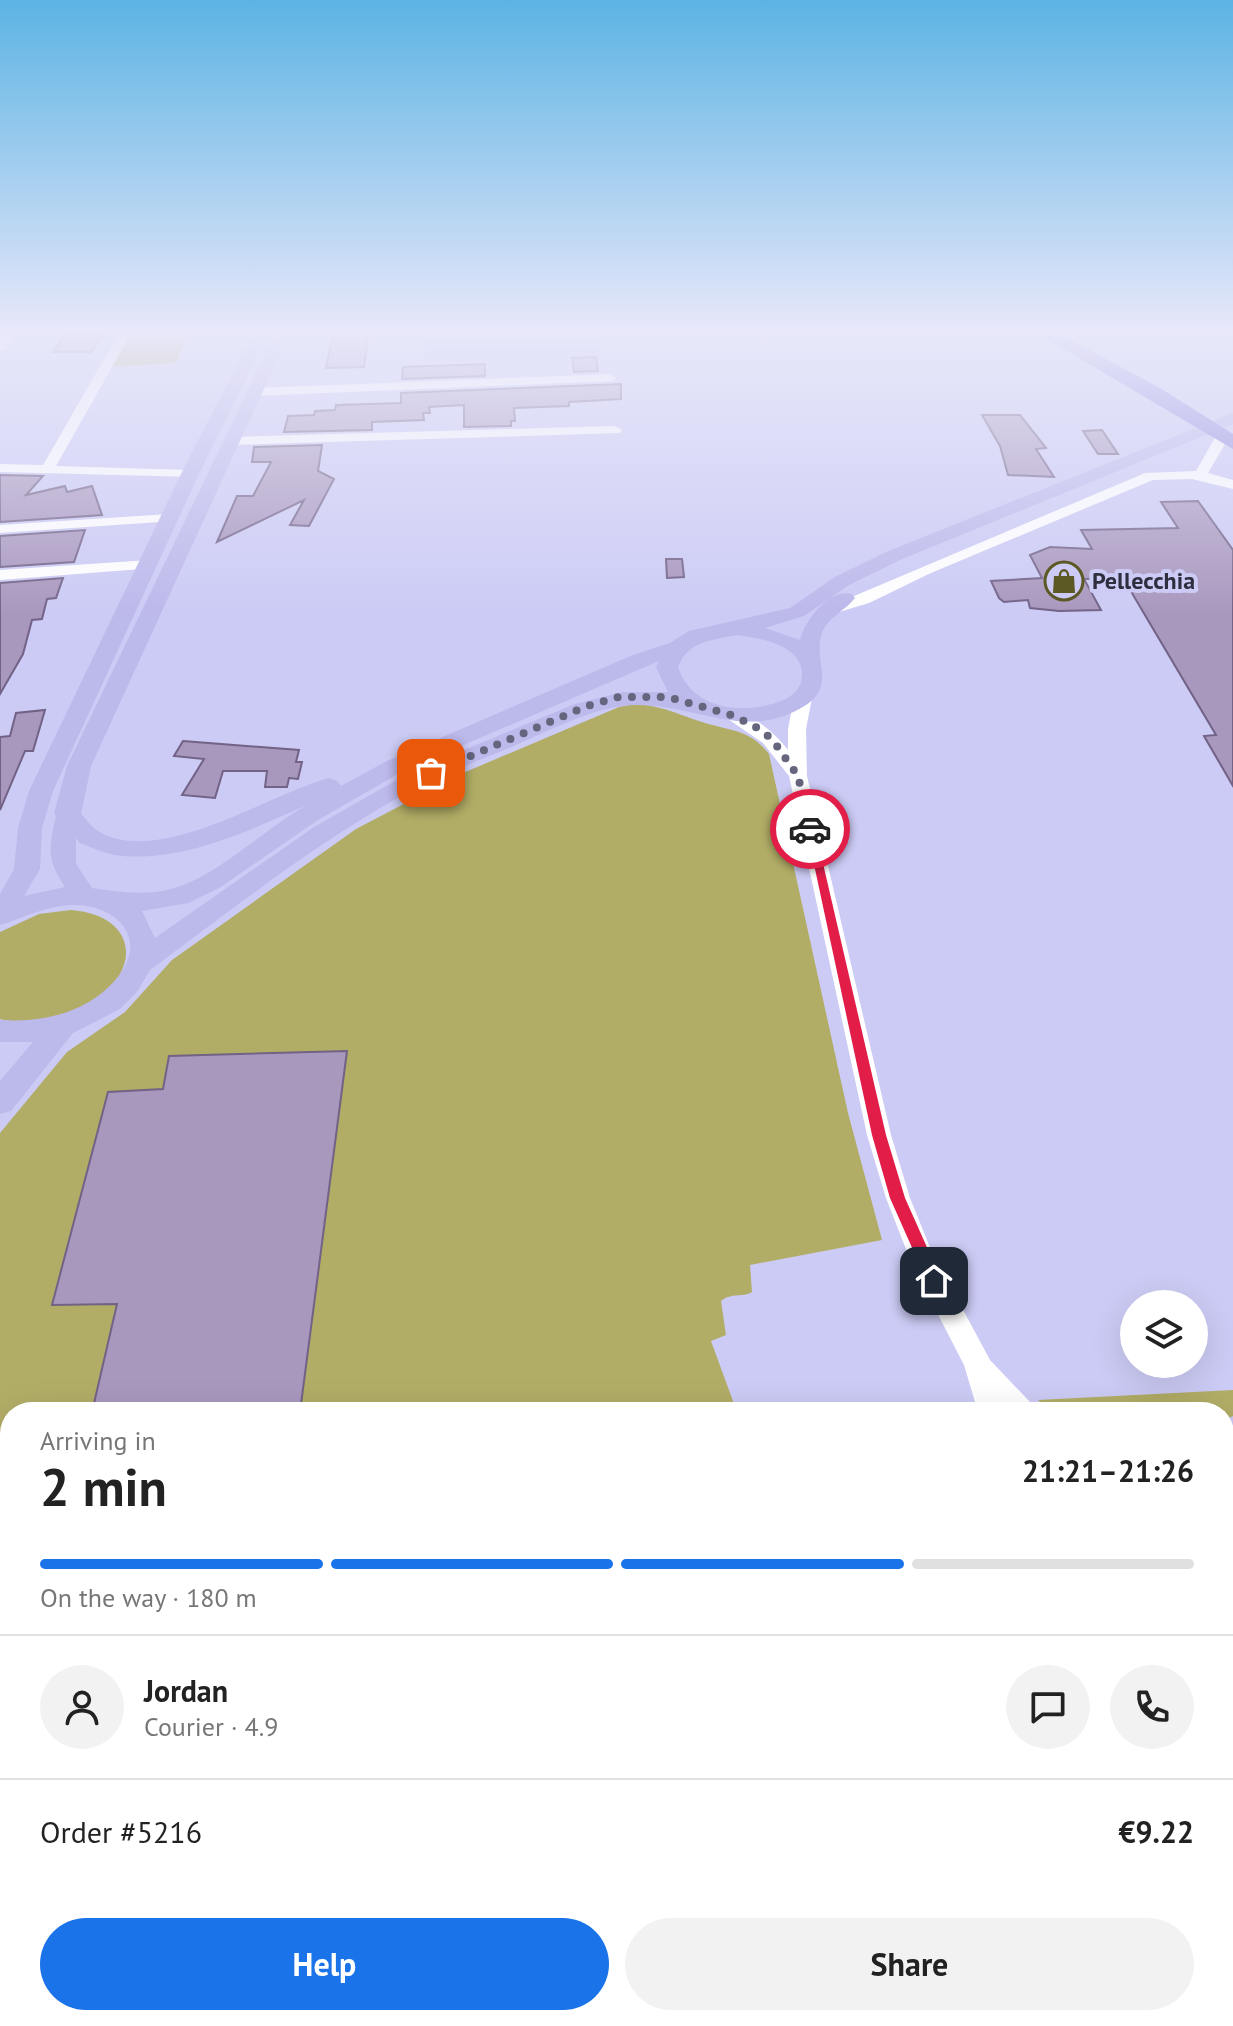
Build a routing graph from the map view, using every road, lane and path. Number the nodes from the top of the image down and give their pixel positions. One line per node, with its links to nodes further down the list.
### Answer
1 (73, 425): 10 (street)
2 (215, 425): 11 (main road)
3 (239, 425): 7 (main road)
4 (1217, 425): 20 (main road)
5 (615, 430): 7 (street)
6 (1230, 435): 8 (street); 19 (main road)
7 (231, 441): 28 (main road)
8 (1212, 457): 12 (street); 13 (street)
9 (0, 468): 10 (street)
10 (47, 470): 11 (street)
11 (190, 474): 15 (main road)
12 (1201, 474): 14 (street); 19 (street)
13 (1233, 476)
14 (1233, 485)
15 (169, 518): 16 (street); 17 (main road)
16 (0, 529)
17 (149, 565): 18 (street); 30 (main road)
18 (0, 575)
19 (829, 610): 22 (main road)
20 (737, 629): 21 (main road); 22 (main road)
21 (676, 648): 24 (main road); 26 (main road)
22 (810, 661): 23 (main road)
23 (803, 698): 25 (main road); 27 (street)
24 (690, 703): 25 (main road); 31 (main road)
25 (731, 715): 27 (street)
26 (395, 766): 28 (main road); 29 (main road)
27 (798, 776): 35 (street)
28 (66, 813): 29 (main road)
29 (95, 898): 30 (main road); 31 (main road)
30 (1, 916)
31 (140, 963): 32 (main road)
32 (63, 1026): 33 (main road); 34 (main road)
33 (0, 1031)
34 (0, 1102)
35 (977, 1362): 36 (street); 37 (street)
36 (989, 1402)
37 (1011, 1402)

